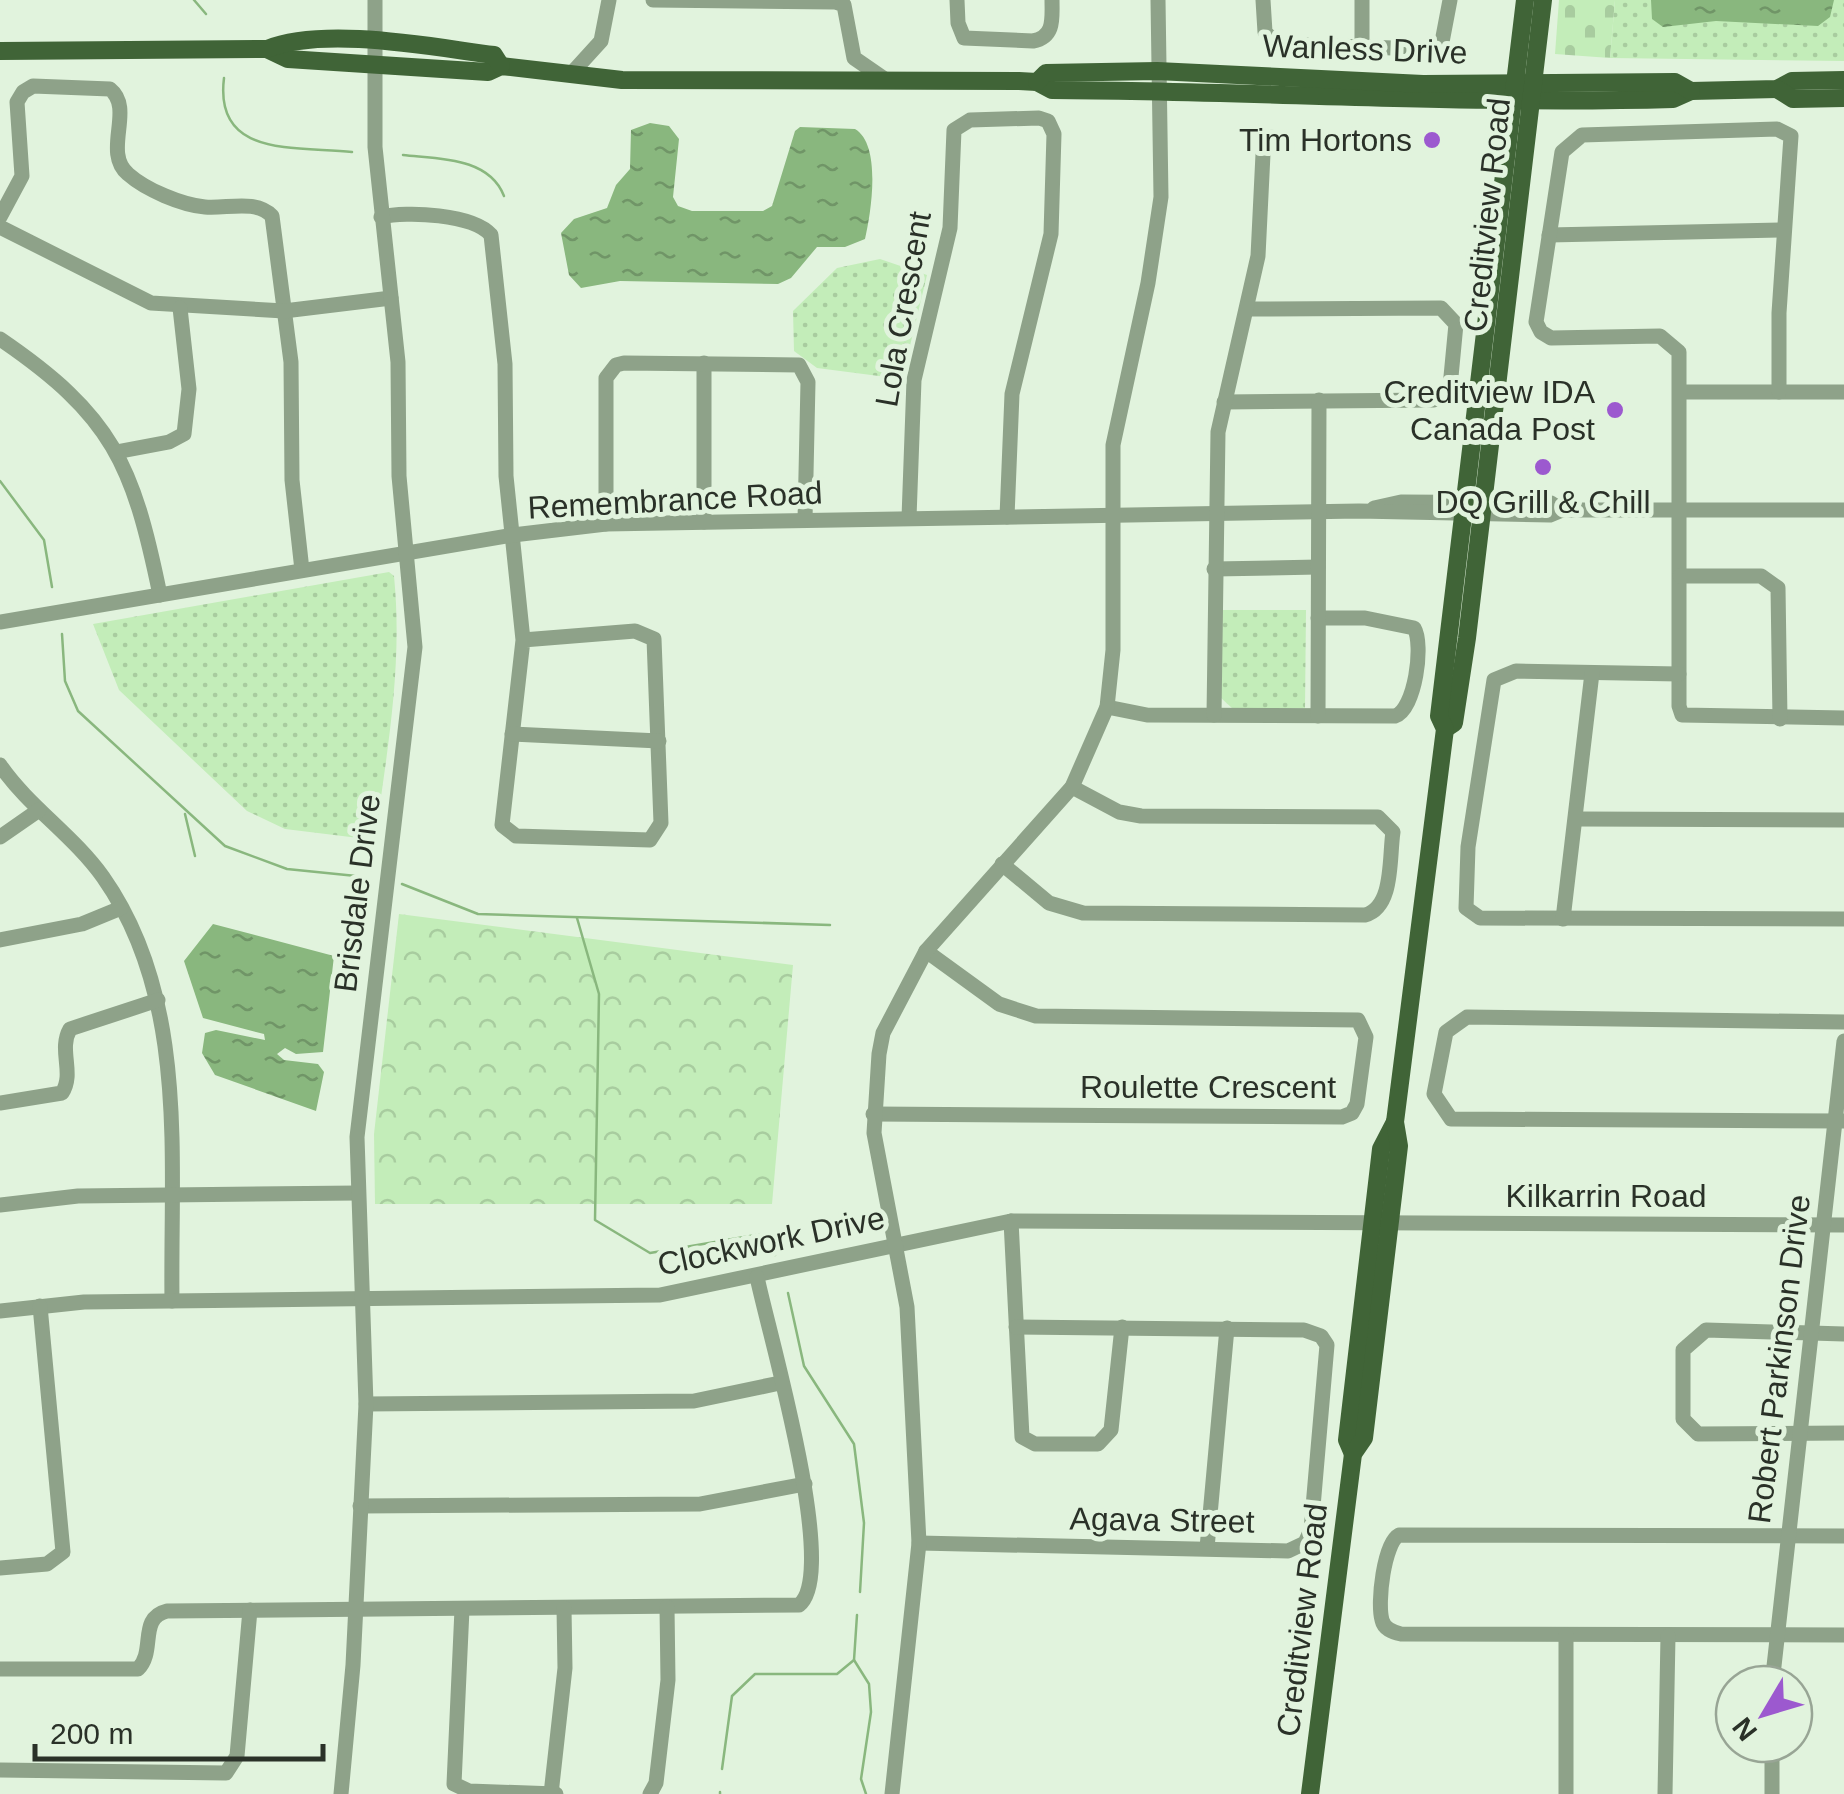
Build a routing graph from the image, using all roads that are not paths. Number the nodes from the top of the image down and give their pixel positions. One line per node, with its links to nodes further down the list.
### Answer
1 (375, 0): 14 (street, Brisdale Drive)
2 (609, 0): 15 (street)
3 (652, 0): 16 (street)
4 (958, 0): 5 (street)
5 (1052, 0)
6 (1158, 0): 17 (street)
7 (1263, 0): 12 (street)
8 (1362, 0): 12 (street)
9 (1450, 0): 12 (street)
10 (1525, 0): 20 (main road, Creditview Road)
11 (1544, 0): 20 (main road, Creditview Road)
12 (1362, 48)
13 (0, 51): 14 (main road, Wanless Drive)
14 (375, 53): 15 (main road, Wanless Drive); 23 (street, Brisdale Drive)
15 (571, 74): 16 (main road, Wanless Drive)
16 (883, 78): 17 (main road, Wanless Drive)
17 (1158, 80): 20 (main road, Wanless Drive); 47 (street)
18 (1844, 80): 19 (main road, Wanless Drive)
19 (1778, 89): 20 (main road, Wanless Drive); 21 (main road, Wanless Drive)
20 (1522, 92): 34 (main road, Creditview Road); 40 (main road, Creditview Road)
21 (1844, 98)
22 (1272, 136): 30 (street)
23 (381, 216): 28 (street, Brisdale Drive); 53 (street)
24 (0, 217): 31 (street)
25 (0, 227): 29 (street)
26 (1784, 230): 27 (street); 27 (street); 36 (street)
27 (1549, 235): 35 (street)
28 (392, 298): 31 (street); 54 (street, Brisdale Drive)
29 (180, 308): 31 (street); 41 (street)
30 (1248, 308): 38 (street); 39 (street)
31 (284, 310): 57 (street)
32 (0, 339): 41 (street)
33 (704, 363): 50 (street); 51 (street); 52 (street)
34 (1481, 376): 40 (main road); 42 (main road, Creditview Road)
35 (1680, 392): 36 (street); 43 (street)
36 (1779, 392): 37 (street)
37 (1844, 392)
38 (1318, 400): 39 (street); 45 (street)
39 (1224, 402): 46 (street)
40 (1496, 403): 42 (main road, Creditview Road)
41 (116, 452): 59 (street)
42 (1474, 508): 43 (street, Remembrance Road); 45 (street, Remembrance Road); 94 (main road, Creditview Road)
43 (1680, 510): 44 (street, Remembrance Road); 58 (street)
44 (1844, 510)
45 (1318, 512): 46 (street, Remembrance Road); 55 (street)
46 (1214, 513): 47 (street, Remembrance Road); 56 (street)
47 (1114, 515): 48 (street, Remembrance Road); 65 (street)
48 (1006, 517): 49 (street, Remembrance Road); 49 (street, Lola Crescent)
49 (909, 518): 50 (street, Remembrance Road)
50 (805, 520): 51 (street, Remembrance Road)
51 (704, 522): 52 (street, Remembrance Road)
52 (606, 524): 53 (street, Remembrance Road)
53 (512, 534): 54 (street, Remembrance Road); 62 (street)
54 (407, 552): 57 (street, Remembrance Road); 90 (street, Brisdale Drive)
55 (1318, 567): 56 (street); 60 (street)
56 (1214, 568): 66 (street)
57 (302, 570): 59 (street, Remembrance Road)
58 (1680, 576): 64 (street); 69 (street)
59 (160, 594): 61 (street, Remembrance Road)
60 (1318, 618): 67 (street); 67 (street)
61 (0, 622)
62 (523, 640): 70 (street); 71 (street)
63 (1592, 673): 64 (street); 75 (street); 80 (street)
64 (1679, 674): 69 (street)
65 (1107, 707): 66 (street); 73 (street)
66 (1214, 715): 67 (street)
67 (1318, 716)
68 (1844, 718): 69 (street)
69 (1780, 719)
70 (512, 734): 71 (street); 71 (street)
71 (659, 741)
72 (0, 765): 74 (street)
73 (1072, 787): 78 (street); 78 (street)
74 (38, 810): 77 (street); 79 (street)
75 (1578, 819): 76 (street); 80 (street)
76 (1844, 820)
77 (0, 837)
78 (1002, 864): 83 (street)
79 (121, 908): 82 (street); 84 (street)
80 (1563, 919): 81 (street)
81 (1844, 919)
82 (0, 940)
83 (926, 951): 88 (street); 88 (street, Roulette Crescent)
84 (158, 1000): 87 (street); 91 (street)
85 (1844, 1022): 89 (street)
86 (1844, 1041): 89 (street, Robert Parkinson Drive)
87 (0, 1103)
88 (874, 1114): 97 (street)
89 (1839, 1121): 95 (street, Robert Parkinson Drive)
90 (358, 1193): 91 (street); 99 (street, Brisdale Drive)
91 (170, 1195): 92 (street); 100 (street)
92 (0, 1205)
93 (1011, 1221): 94 (street, Clockwork Drive); 97 (street, Clockwork Drive); 103 (street)
94 (1381, 1223): 95 (street, Kilkarrin Road); 136 (main road, Creditview Road)
95 (1822, 1225): 96 (street, Kilkarrin Road); 106 (street, Robert Parkinson Drive)
96 (1844, 1225)
97 (898, 1242): 98 (street, Clockwork Drive); 116 (street)
98 (756, 1278): 99 (street, Clockwork Drive); 108 (street)
99 (361, 1300): 100 (street, Clockwork Drive); 109 (street, Brisdale Drive)
100 (172, 1301): 101 (street, Clockwork Drive)
101 (40, 1306): 102 (street, Clockwork Drive); 118 (street)
102 (0, 1311)
103 (1016, 1327): 104 (street, Agava Street); 104 (street)
104 (1122, 1328): 105 (street, Agava Street)
105 (1227, 1328): 117 (street); 117 (street, Agava Street)
106 (1809, 1334): 107 (street); 110 (street, Robert Parkinson Drive); 110 (street)
107 (1844, 1334)
108 (780, 1383): 109 (street); 112 (street)
109 (366, 1404): 113 (street, Brisdale Drive)
110 (1798, 1433): 111 (street); 114 (street, Robert Parkinson Drive)
111 (1844, 1434)
112 (805, 1484): 113 (street); 119 (street)
113 (360, 1506): 122 (street, Brisdale Drive)
114 (1786, 1536): 115 (street); 124 (street); 125 (street, Robert Parkinson Drive)
115 (1844, 1536)
116 (919, 1543): 117 (street, Agava Street); 135 (street)
117 (1207, 1548)
118 (0, 1568)
119 (668, 1607): 121 (street); 134 (street)
120 (462, 1608): 121 (street); 122 (street); 133 (street)
121 (564, 1608): 133 (street)
122 (356, 1609): 123 (street); 132 (street, Brisdale Drive)
123 (250, 1610): 129 (street); 131 (street)
124 (1566, 1635): 127 (street); 137 (street)
125 (1774, 1635): 126 (street); 127 (street); 128 (street, Robert Parkinson Drive)
126 (1844, 1635)
127 (1668, 1636): 138 (street)
128 (1773, 1664)
129 (0, 1669)
130 (1772, 1764): 139 (street)
131 (0, 1770)
132 (341, 1794)
133 (553, 1794)
134 (650, 1794)
135 (892, 1794)
136 (1310, 1794)
137 (1566, 1794)
138 (1665, 1794)
139 (1772, 1794)

